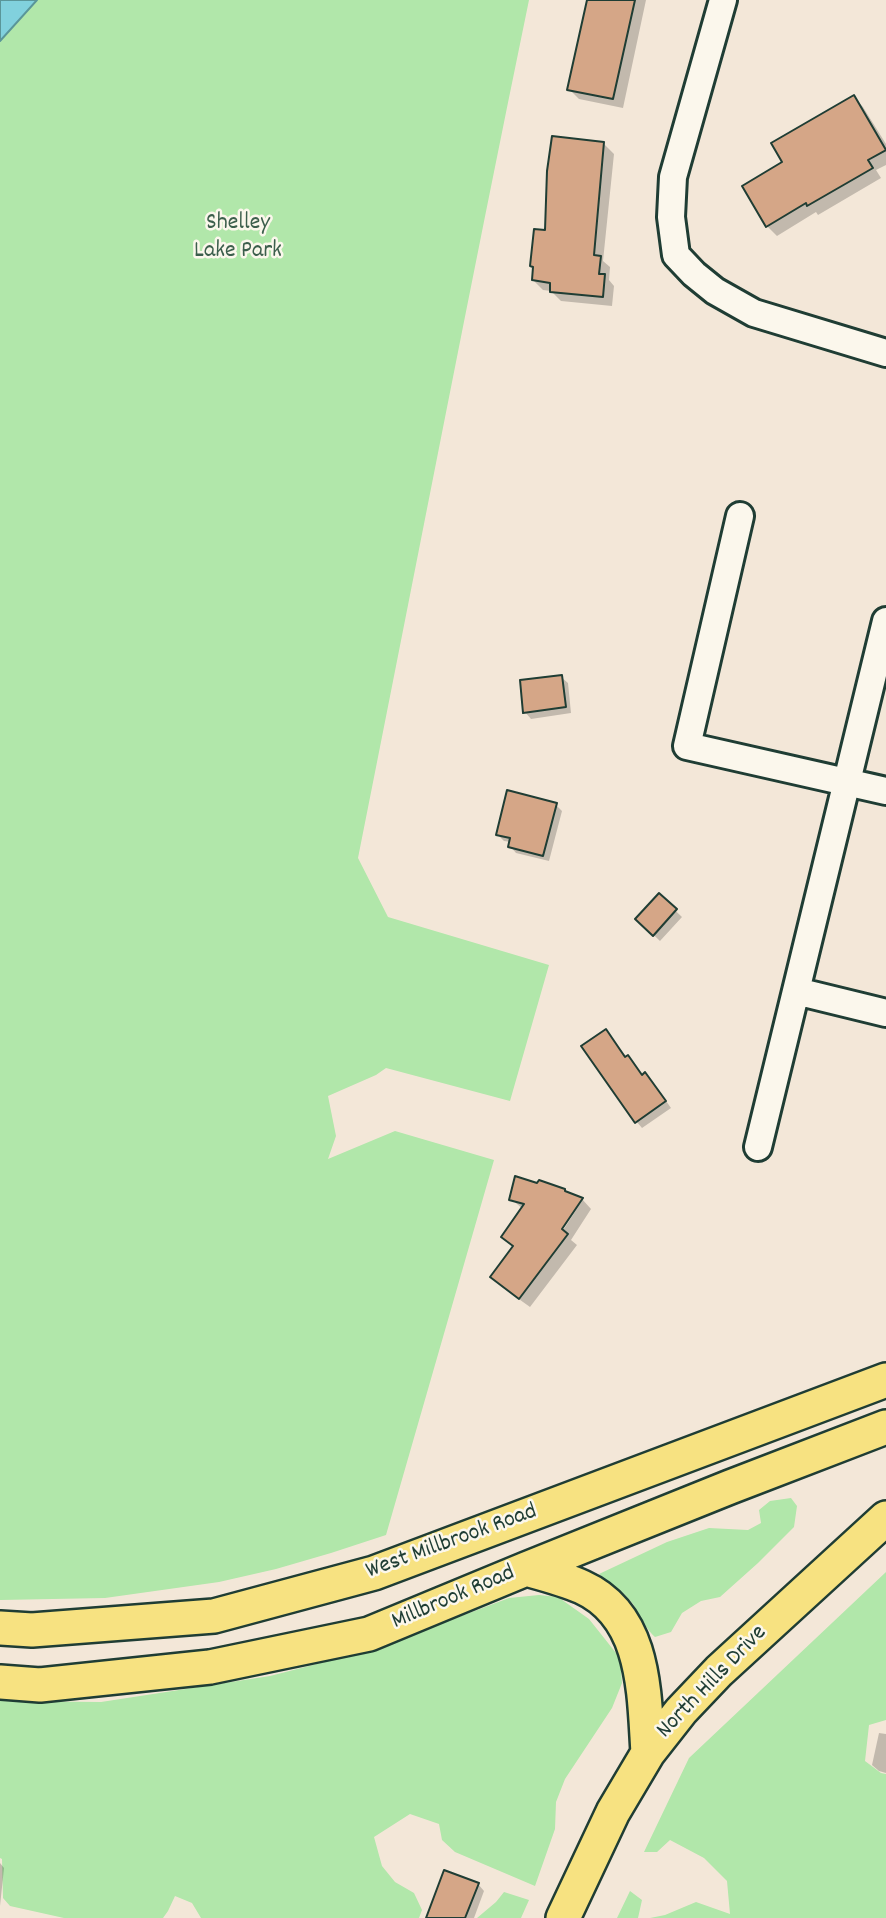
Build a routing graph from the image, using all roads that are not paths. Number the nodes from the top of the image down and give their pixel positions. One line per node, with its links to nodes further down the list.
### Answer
1 (723, 0): 2 (street)
2 (886, 353)
3 (740, 516): 5 (street)
4 (886, 621): 5 (street)
5 (846, 782): 6 (street); 7 (street)
6 (886, 791)
7 (796, 991): 8 (street); 9 (street)
8 (886, 1013)
9 (758, 1147)
10 (886, 1380): 14 (main road, West Millbrook Road)
11 (886, 1427): 13 (main road, Millbrook Road)
12 (886, 1518): 16 (main road, North Hills Drive)
13 (526, 1569): 15 (main road, Millbrook Road); 16 (main road)
14 (0, 1628)
15 (0, 1682)
16 (648, 1753): 17 (main road, North Hills Drive)
17 (563, 1918)

